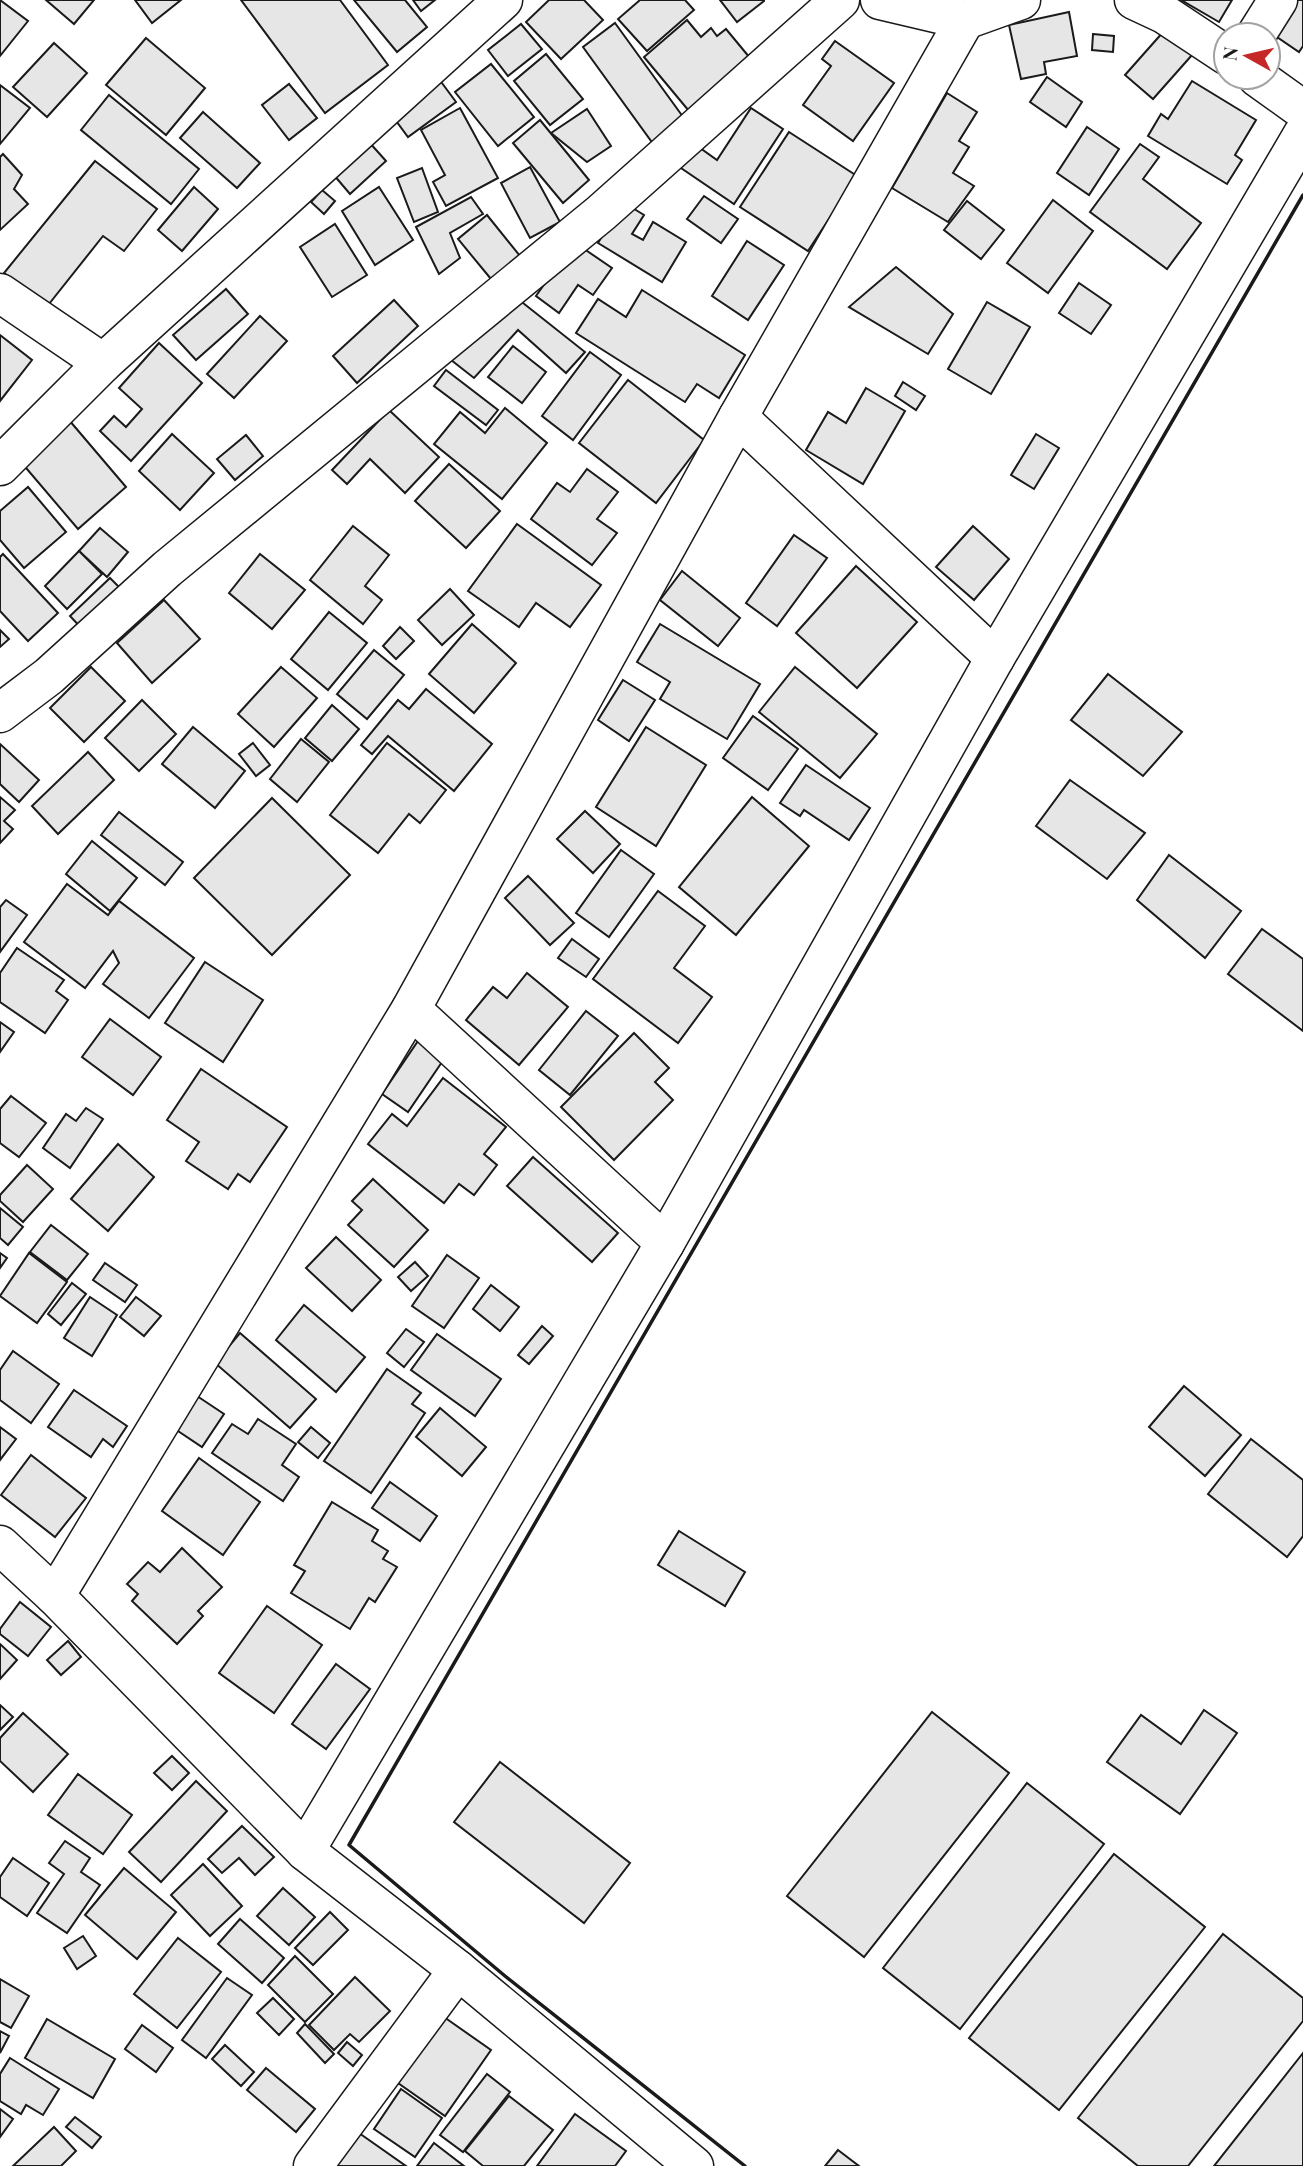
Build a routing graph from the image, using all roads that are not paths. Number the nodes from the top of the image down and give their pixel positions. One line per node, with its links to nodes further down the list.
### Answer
1 (503, 0): 14 (street)
2 (840, 0): 18 (street)
3 (880, 0): 7 (street)
4 (1021, 0): 7 (street)
5 (1134, 0): 9 (street)
6 (1278, 0): 8 (street)
7 (965, 20): 15 (street)
8 (1265, 21)
9 (1212, 46)
10 (1277, 91): 11 (street)
11 (1303, 110)
12 (1303, 134): 17 (street)
13 (0, 293): 14 (street)
14 (103, 363): 16 (street)
15 (738, 417): 17 (street); 19 (street)
16 (0, 466)
17 (995, 658): 20 (street)
18 (0, 713)
19 (411, 1009): 20 (street); 22 (street)
20 (665, 1243): 23 (street)
21 (0, 1545): 22 (street)
22 (55, 1596): 23 (street)
23 (305, 1850): 24 (street)
24 (458, 1970): 25 (street); 26 (street)
25 (313, 2166)
26 (694, 2166)

